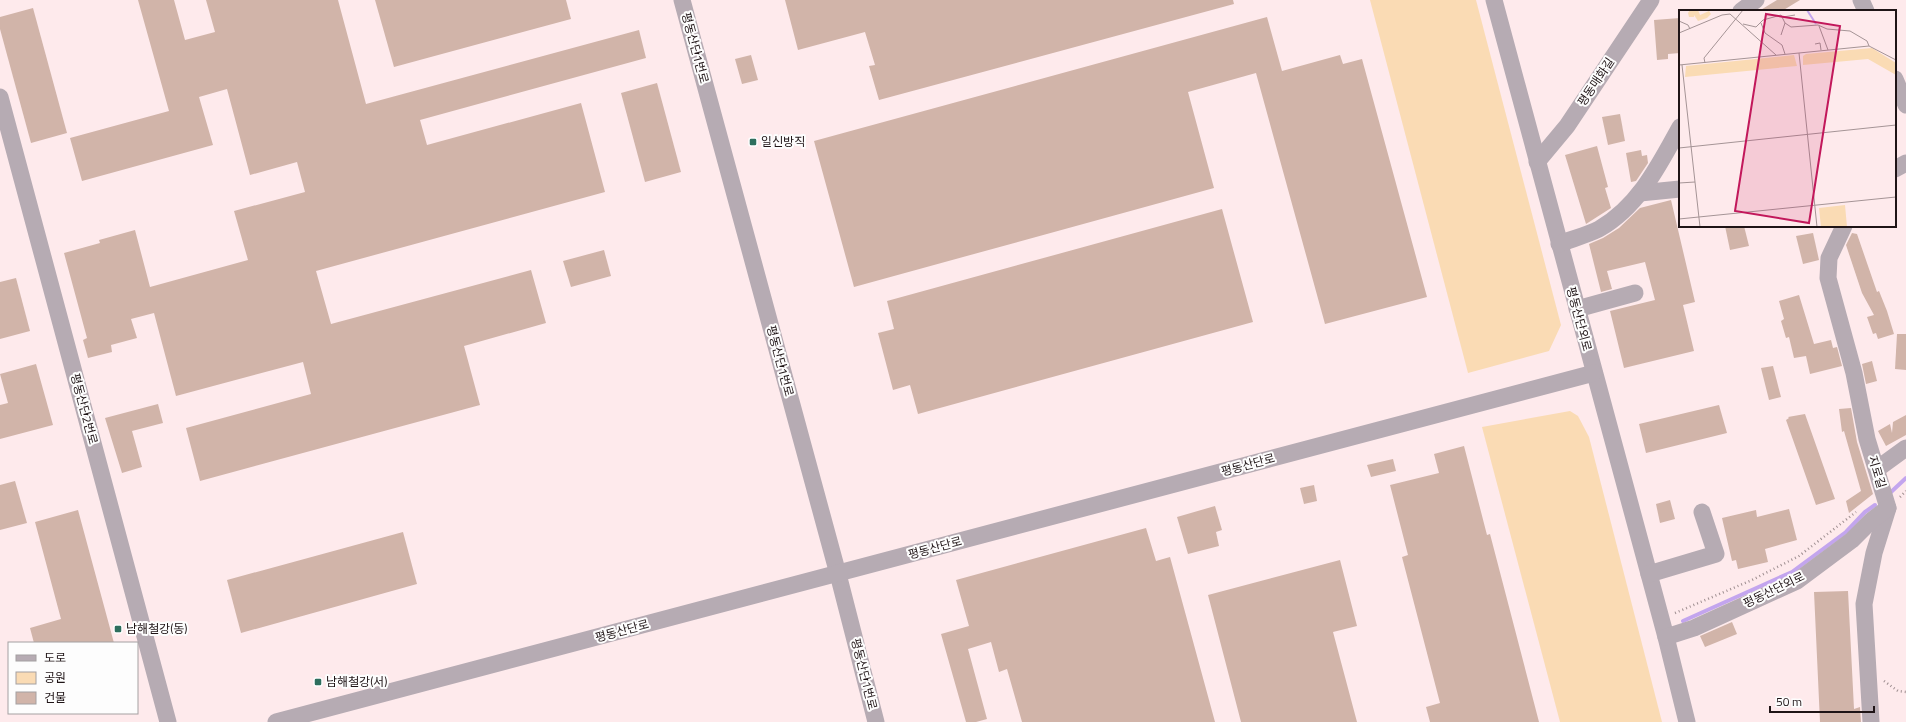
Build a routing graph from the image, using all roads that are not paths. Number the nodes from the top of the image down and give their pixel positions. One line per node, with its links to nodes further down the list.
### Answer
1 (682, 0): 26 (street, 평동산단1번로)
2 (1494, 0): 12 (street, 평동산단외로)
3 (1651, 0): 12 (street, 평동매화길)
4 (1756, 0): 6 (street)
5 (1861, 0): 7 (street)
6 (1742, 10)
7 (1866, 10)
8 (1896, 81): 10 (street)
9 (0, 97): 29 (street, 평동산단2번로)
10 (1906, 105)
11 (1679, 129): 16 (street)
12 (1537, 162): 18 (street, 평동산단외로)
13 (1906, 164): 14 (street)
14 (1896, 169)
15 (1679, 189): 16 (street)
16 (1640, 193): 18 (street)
17 (1844, 227): 23 (street, 지로길)
18 (1559, 244): 20 (street, 평동산단외로)
19 (1635, 293): 20 (street)
20 (1577, 309): 21 (street, 평동산단외로)
21 (1594, 373): 26 (street, 평동산단로); 27 (street, 평동산단외로)
22 (1906, 448): 23 (street)
23 (1877, 469): 24 (street, 지로길)
24 (1888, 508): 28 (street, 평동산단외로); 33 (street)
25 (1702, 512): 27 (street)
26 (838, 574): 30 (street, 평동산단로); 31 (street, 평동산단1번로)
27 (1649, 574): 28 (street, 평동산단외로)
28 (1666, 637): 32 (street, 평동산단외로)
29 (168, 722)
30 (276, 722)
31 (876, 722)
32 (1687, 722)
33 (1872, 722)

